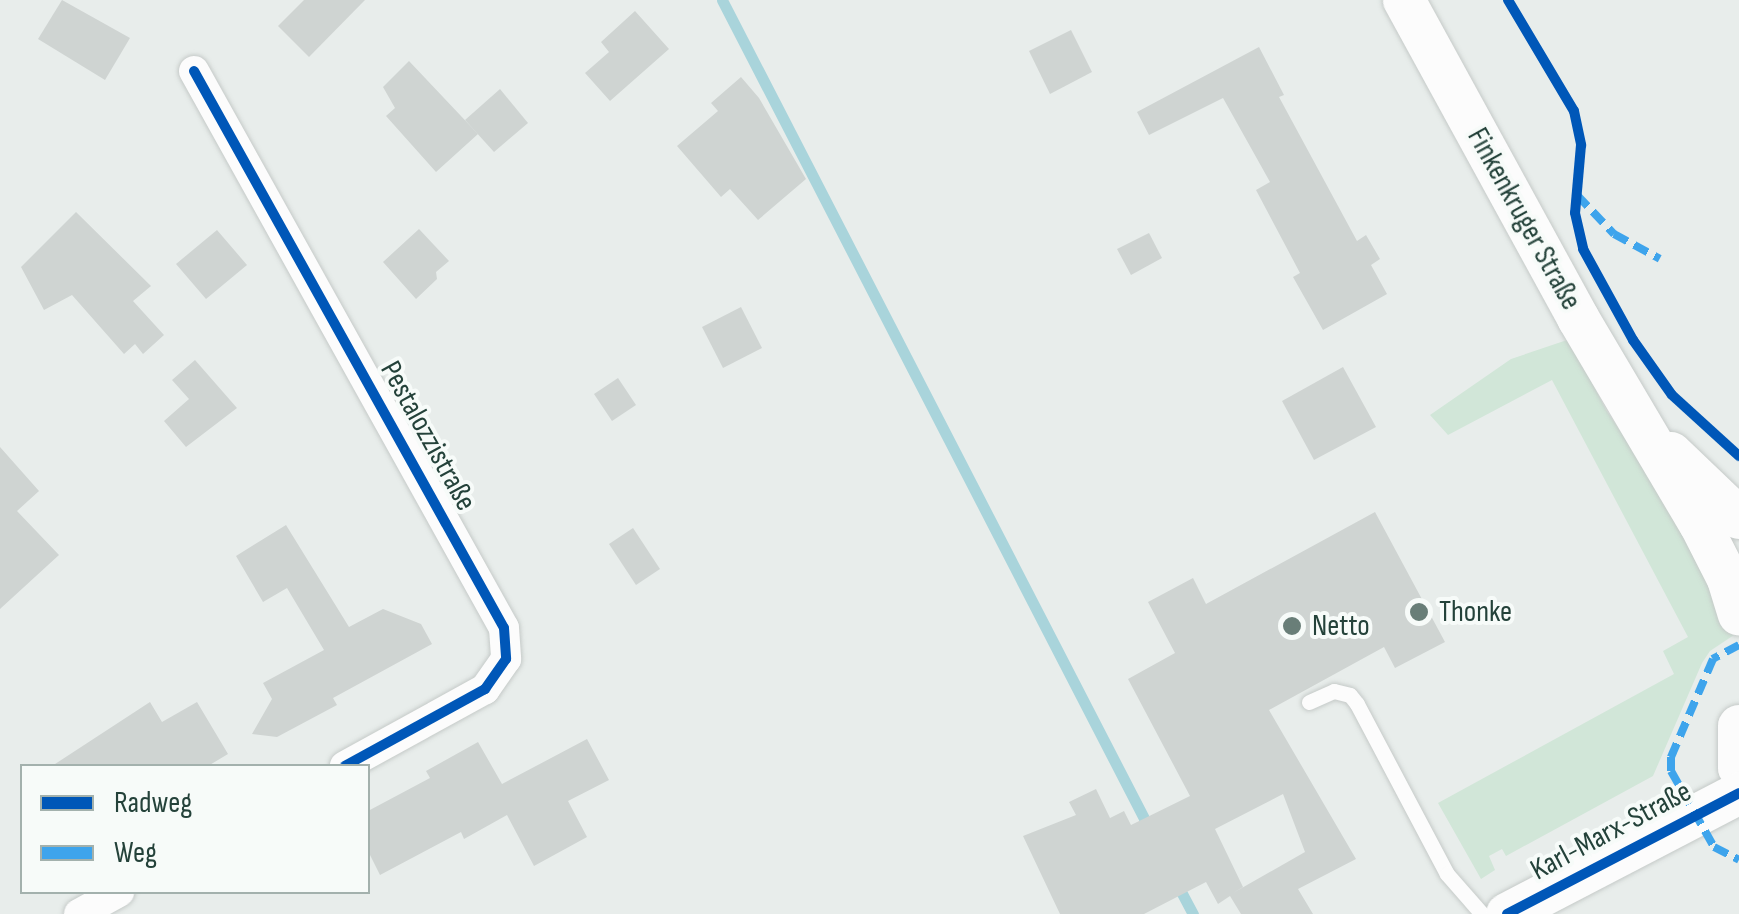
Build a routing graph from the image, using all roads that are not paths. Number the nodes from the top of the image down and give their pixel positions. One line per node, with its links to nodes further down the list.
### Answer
1 (1404, 0): 3 (main road, Finkenkruger Straße)
2 (194, 71): 8 (street, Pestalozzistraße)
3 (1648, 437): 4 (main road, Finkenkruger Straße); 5 (main road, Finkenkruger Straße)
4 (1739, 518)
5 (1739, 614)
6 (1309, 702): 13 (lane)
7 (1739, 726): 9 (main road)
8 (350, 764)
9 (1739, 768)
10 (1739, 793): 14 (main road, Karl-Marx-Straße)
11 (116, 894): 12 (street)
12 (79, 914)
13 (1482, 914)
14 (1509, 914)

